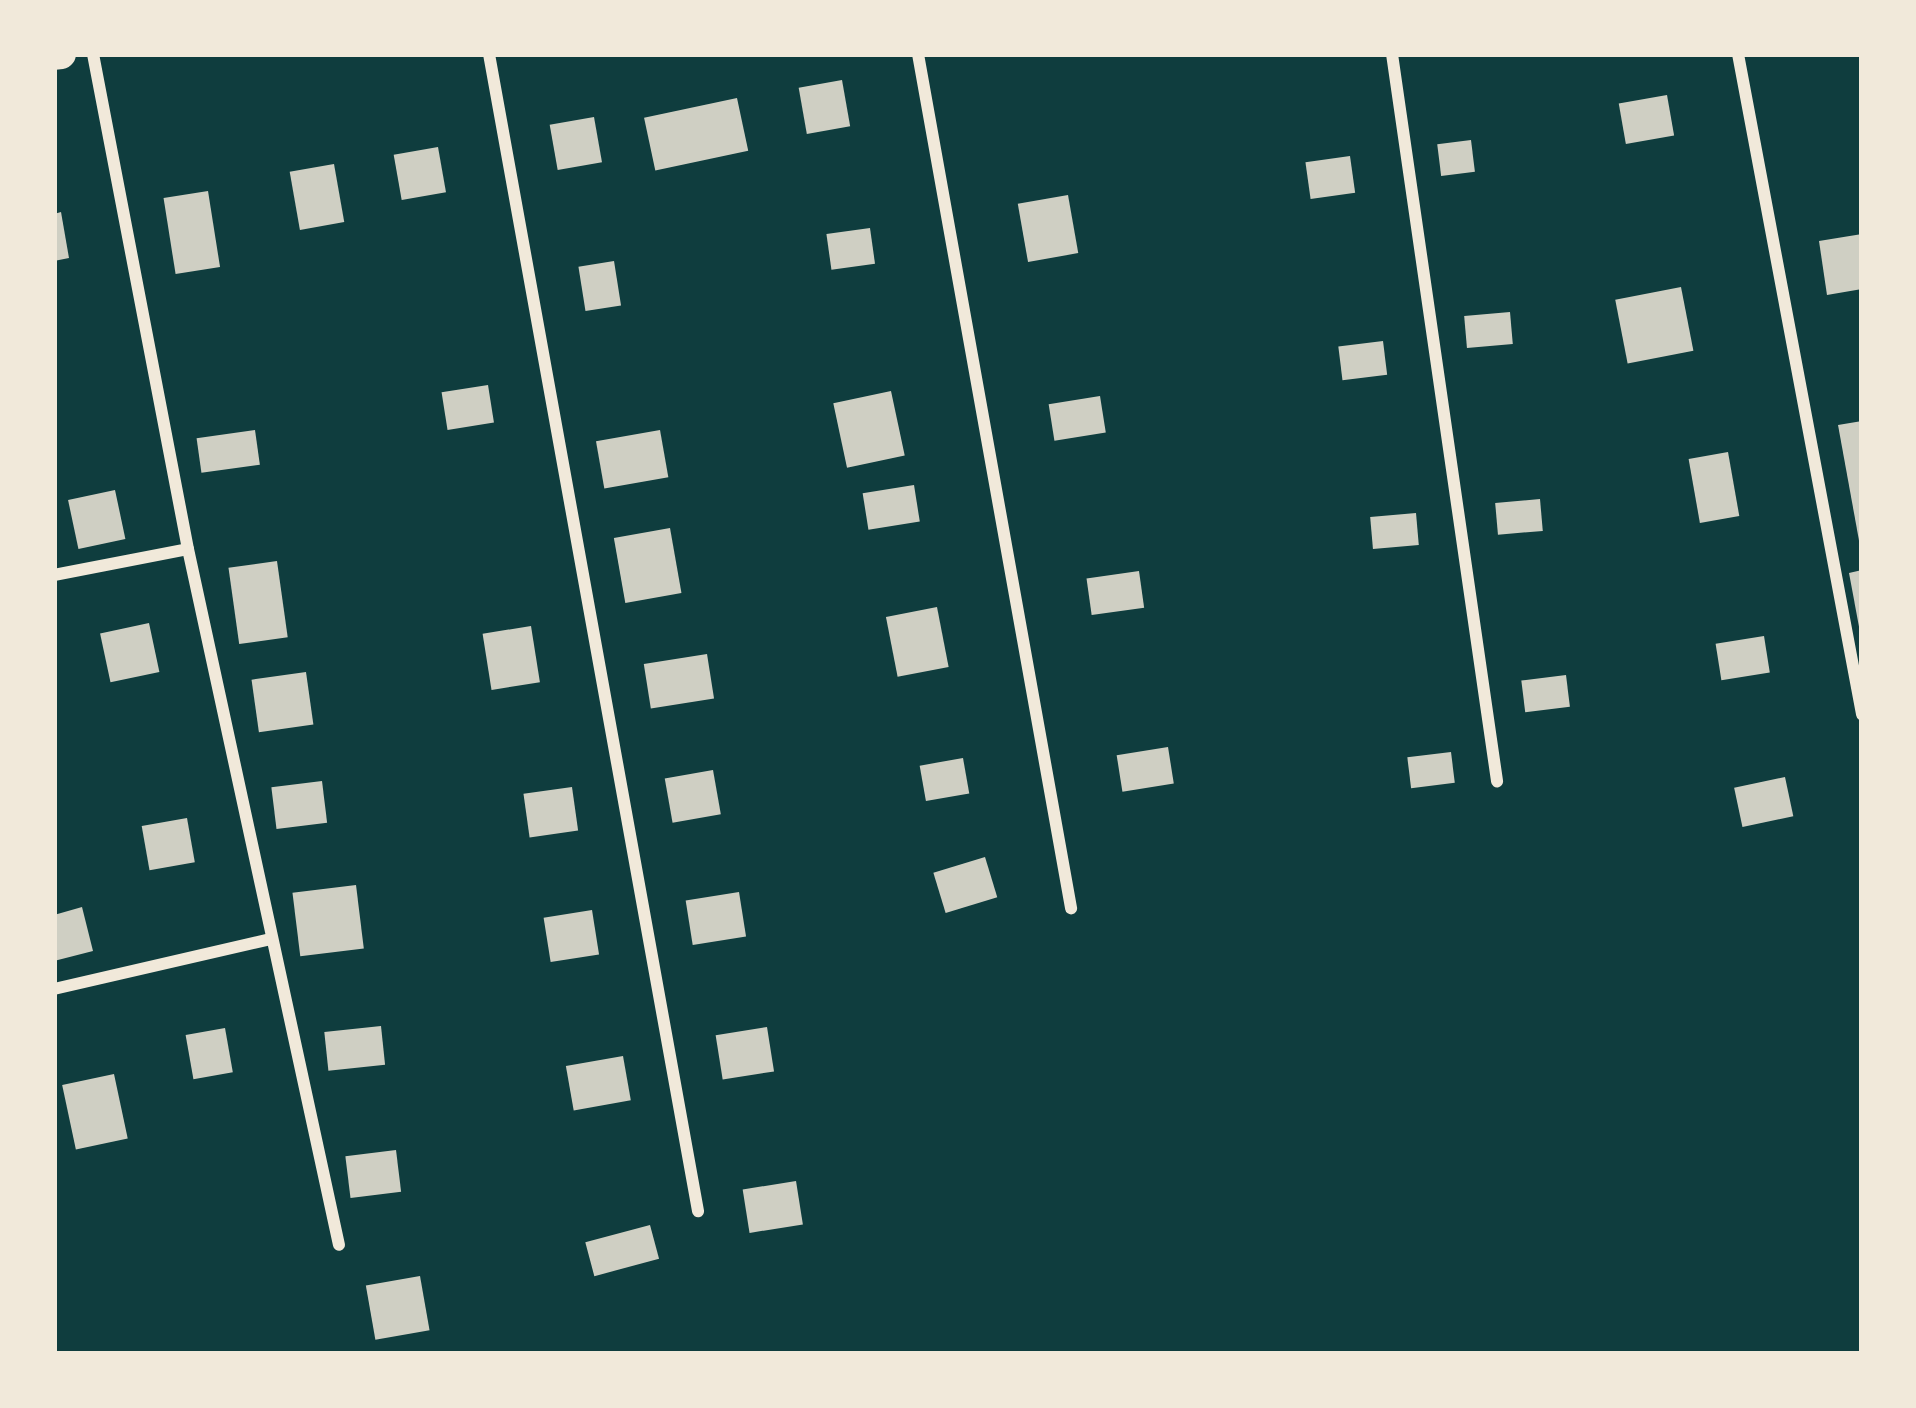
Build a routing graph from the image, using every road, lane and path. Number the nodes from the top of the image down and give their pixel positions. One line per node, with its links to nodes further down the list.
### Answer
1 (93, 54): 6 (street)
2 (492, 54): 2 (street)
3 (919, 54): 10 (street)
4 (1392, 54): 9 (street)
5 (1741, 54): 8 (street)
6 (188, 549): 7 (street); 11 (street)
7 (54, 575)
8 (1862, 712)
9 (1497, 781)
10 (1071, 908)
11 (270, 939): 12 (street); 13 (street)
12 (54, 989)
13 (339, 1245)

